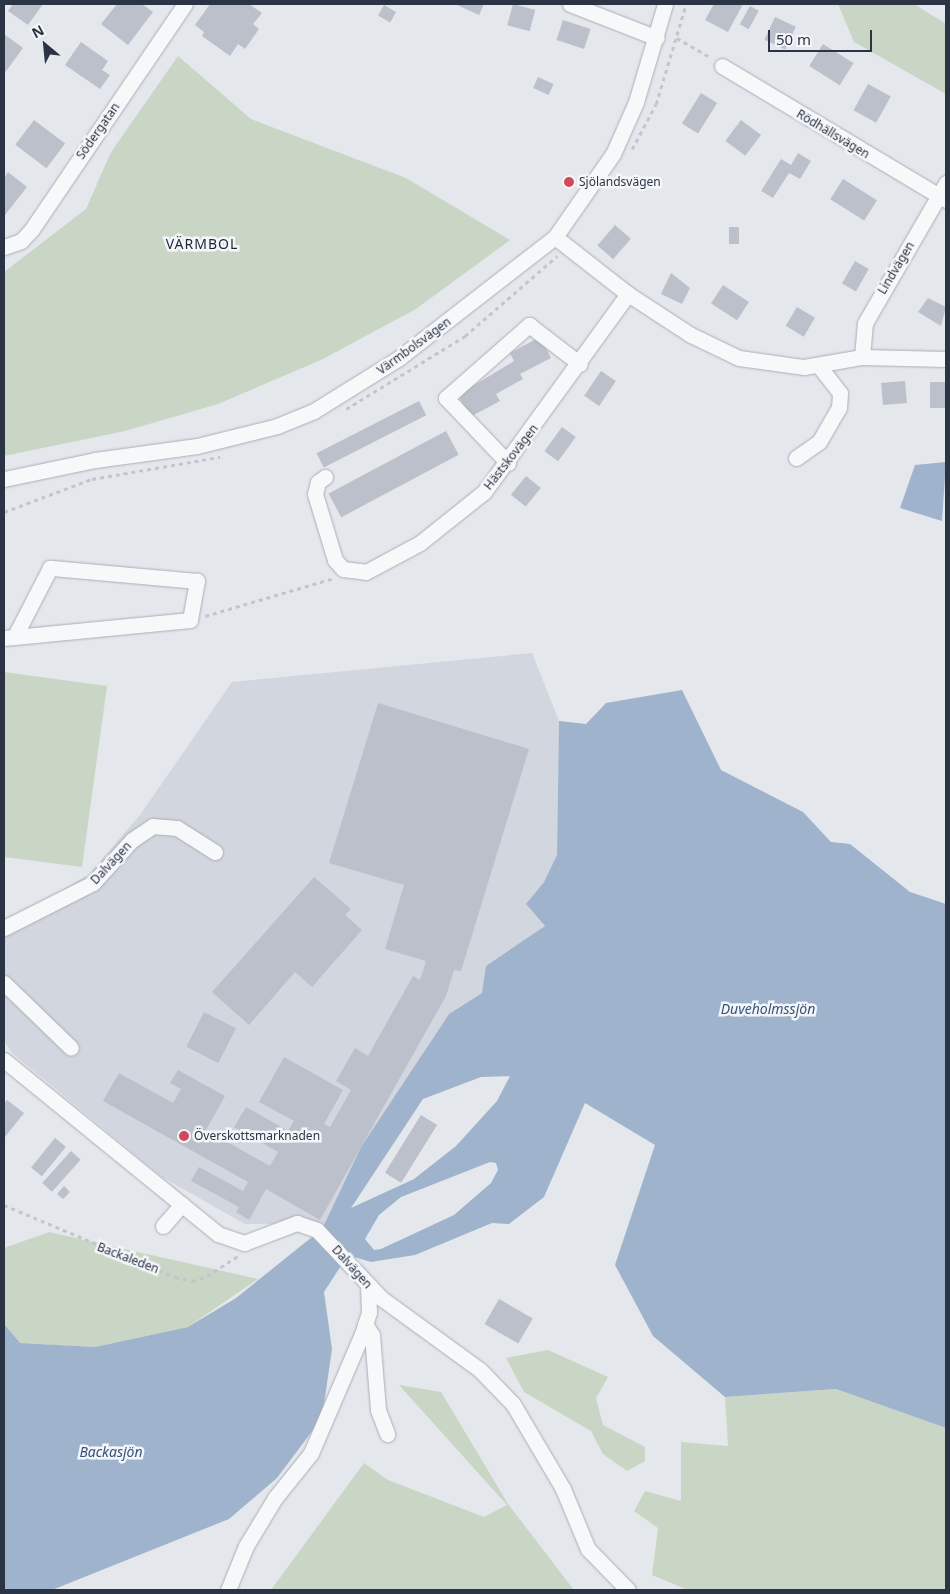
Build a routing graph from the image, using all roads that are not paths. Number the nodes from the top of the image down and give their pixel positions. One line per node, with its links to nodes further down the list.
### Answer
1 (185, 4): 8 (street, Södergatan)
2 (570, 4): 4 (street)
3 (665, 4): 4 (street, Värmbolsvägen)
4 (657, 38): 7 (street, Värmbolsvägen)
5 (722, 66): 6 (street, Rödhällsvägen)
6 (944, 193): 10 (street, Lindvägen)
7 (561, 241): 9 (street); 17 (street, Värmbolsvägen)
8 (4, 247)
9 (628, 294): 12 (street, Hästskovägen); 13 (street)
10 (862, 357): 11 (street); 13 (street)
11 (946, 359)
12 (580, 364): 15 (street, Hästskovägen); 15 (street)
13 (819, 366): 14 (street)
14 (796, 458)
15 (508, 463): 16 (street, Hästskovägen)
16 (326, 477)
17 (4, 479)
18 (10, 636): 18 (street)
19 (215, 852): 20 (street, Dalvägen)
20 (4, 928)
21 (4, 983): 22 (street)
22 (71, 1048)
23 (4, 1060): 24 (street)
24 (182, 1204): 25 (street); 26 (street, Dalvägen)
25 (163, 1226)
26 (368, 1286): 27 (street); 30 (street, Dalvägen)
27 (365, 1324): 28 (street); 29 (street)
28 (387, 1434)
29 (228, 1590)
30 (628, 1590)

